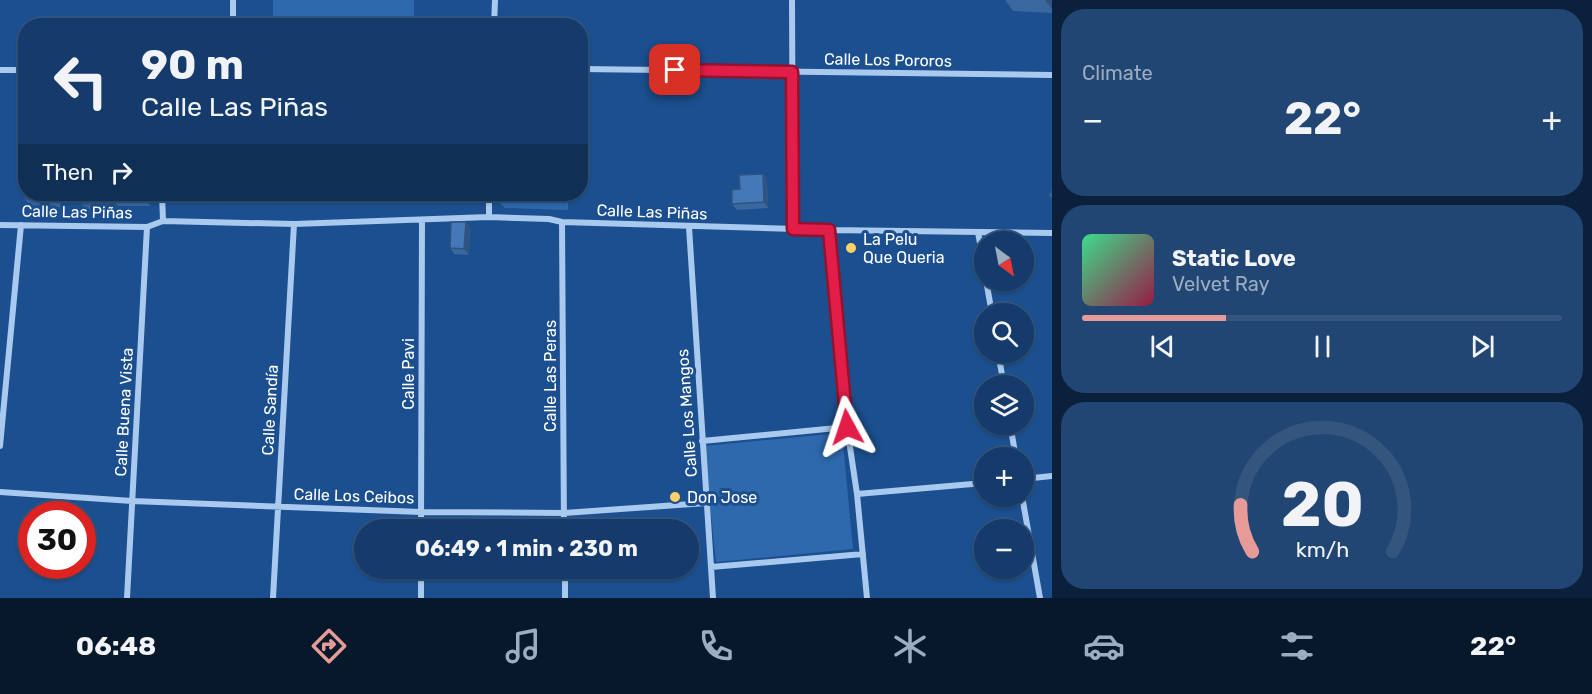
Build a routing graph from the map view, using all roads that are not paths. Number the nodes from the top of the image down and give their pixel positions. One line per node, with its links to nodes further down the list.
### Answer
1 (233, 0): 4 (street)
2 (495, 0): 5 (street)
3 (792, 0): 9 (street)
4 (233, 18)
5 (494, 18)
6 (588, 69): 9 (street, Calle Los Pororos)
7 (0, 70): 8 (street)
8 (18, 70)
9 (792, 72): 10 (street, Calle Los Pororos); 22 (street)
10 (1052, 75)
11 (162, 201): 15 (street)
12 (489, 201): 13 (street)
13 (489, 216): 14 (street, Calle Las Piñas); 16 (street, Calle Las Piñas)
14 (422, 219): 17 (street, Calle Las Piñas); 39 (street, Calle Pavi)
15 (163, 221): 17 (street, Calle Las Piñas); 20 (street, Calle Las Piñas)
16 (562, 222): 21 (street, Calle Las Piñas); 40 (street, Calle Las Peras)
17 (294, 224): 38 (street, Calle Sandía)
18 (0, 225): 19 (street, Calle Las Piñas)
19 (21, 225): 20 (street, Calle Las Piñas); 29 (street)
20 (147, 227): 35 (street, Calle Buena Vista)
21 (689, 227): 22 (street, Calle Las Piñas); 28 (street, Calle Los Mangos)
22 (793, 229): 23 (street, Calle Las Piñas)
23 (829, 230): 24 (street, Calle Las Piñas); 27 (street)
24 (974, 232)
25 (1034, 232): 26 (street, Calle Las Piñas)
26 (1052, 232)
27 (847, 427): 28 (street); 34 (street)
28 (702, 441): 36 (street, Calle Los Mangos)
29 (0, 446)
30 (1052, 476): 31 (street)
31 (1034, 478)
32 (974, 484): 34 (street)
33 (0, 492): 35 (street, Calle Los Ceibos)
34 (857, 494): 43 (street)
35 (132, 501): 38 (street, Calle Los Ceibos); 47 (street, Calle Buena Vista)
36 (706, 503): 40 (street, Calle Los Ceibos); 44 (street, Calle Los Mangos)
37 (1024, 507): 53 (street)
38 (278, 508): 39 (street, Calle Los Ceibos); 48 (street, Calle Sandía)
39 (421, 512): 40 (street, Calle Los Ceibos); 41 (street, Calle Pavi)
40 (564, 513): 42 (street, Calle Las Peras)
41 (421, 519)
42 (564, 519)
43 (863, 554): 44 (street); 52 (street)
44 (711, 567): 51 (street, Calle Los Mangos)
45 (421, 579): 49 (street)
46 (565, 579): 50 (street)
47 (127, 598)
48 (273, 598)
49 (421, 598)
50 (565, 598)
51 (712, 598)
52 (867, 598)
53 (1040, 598)

